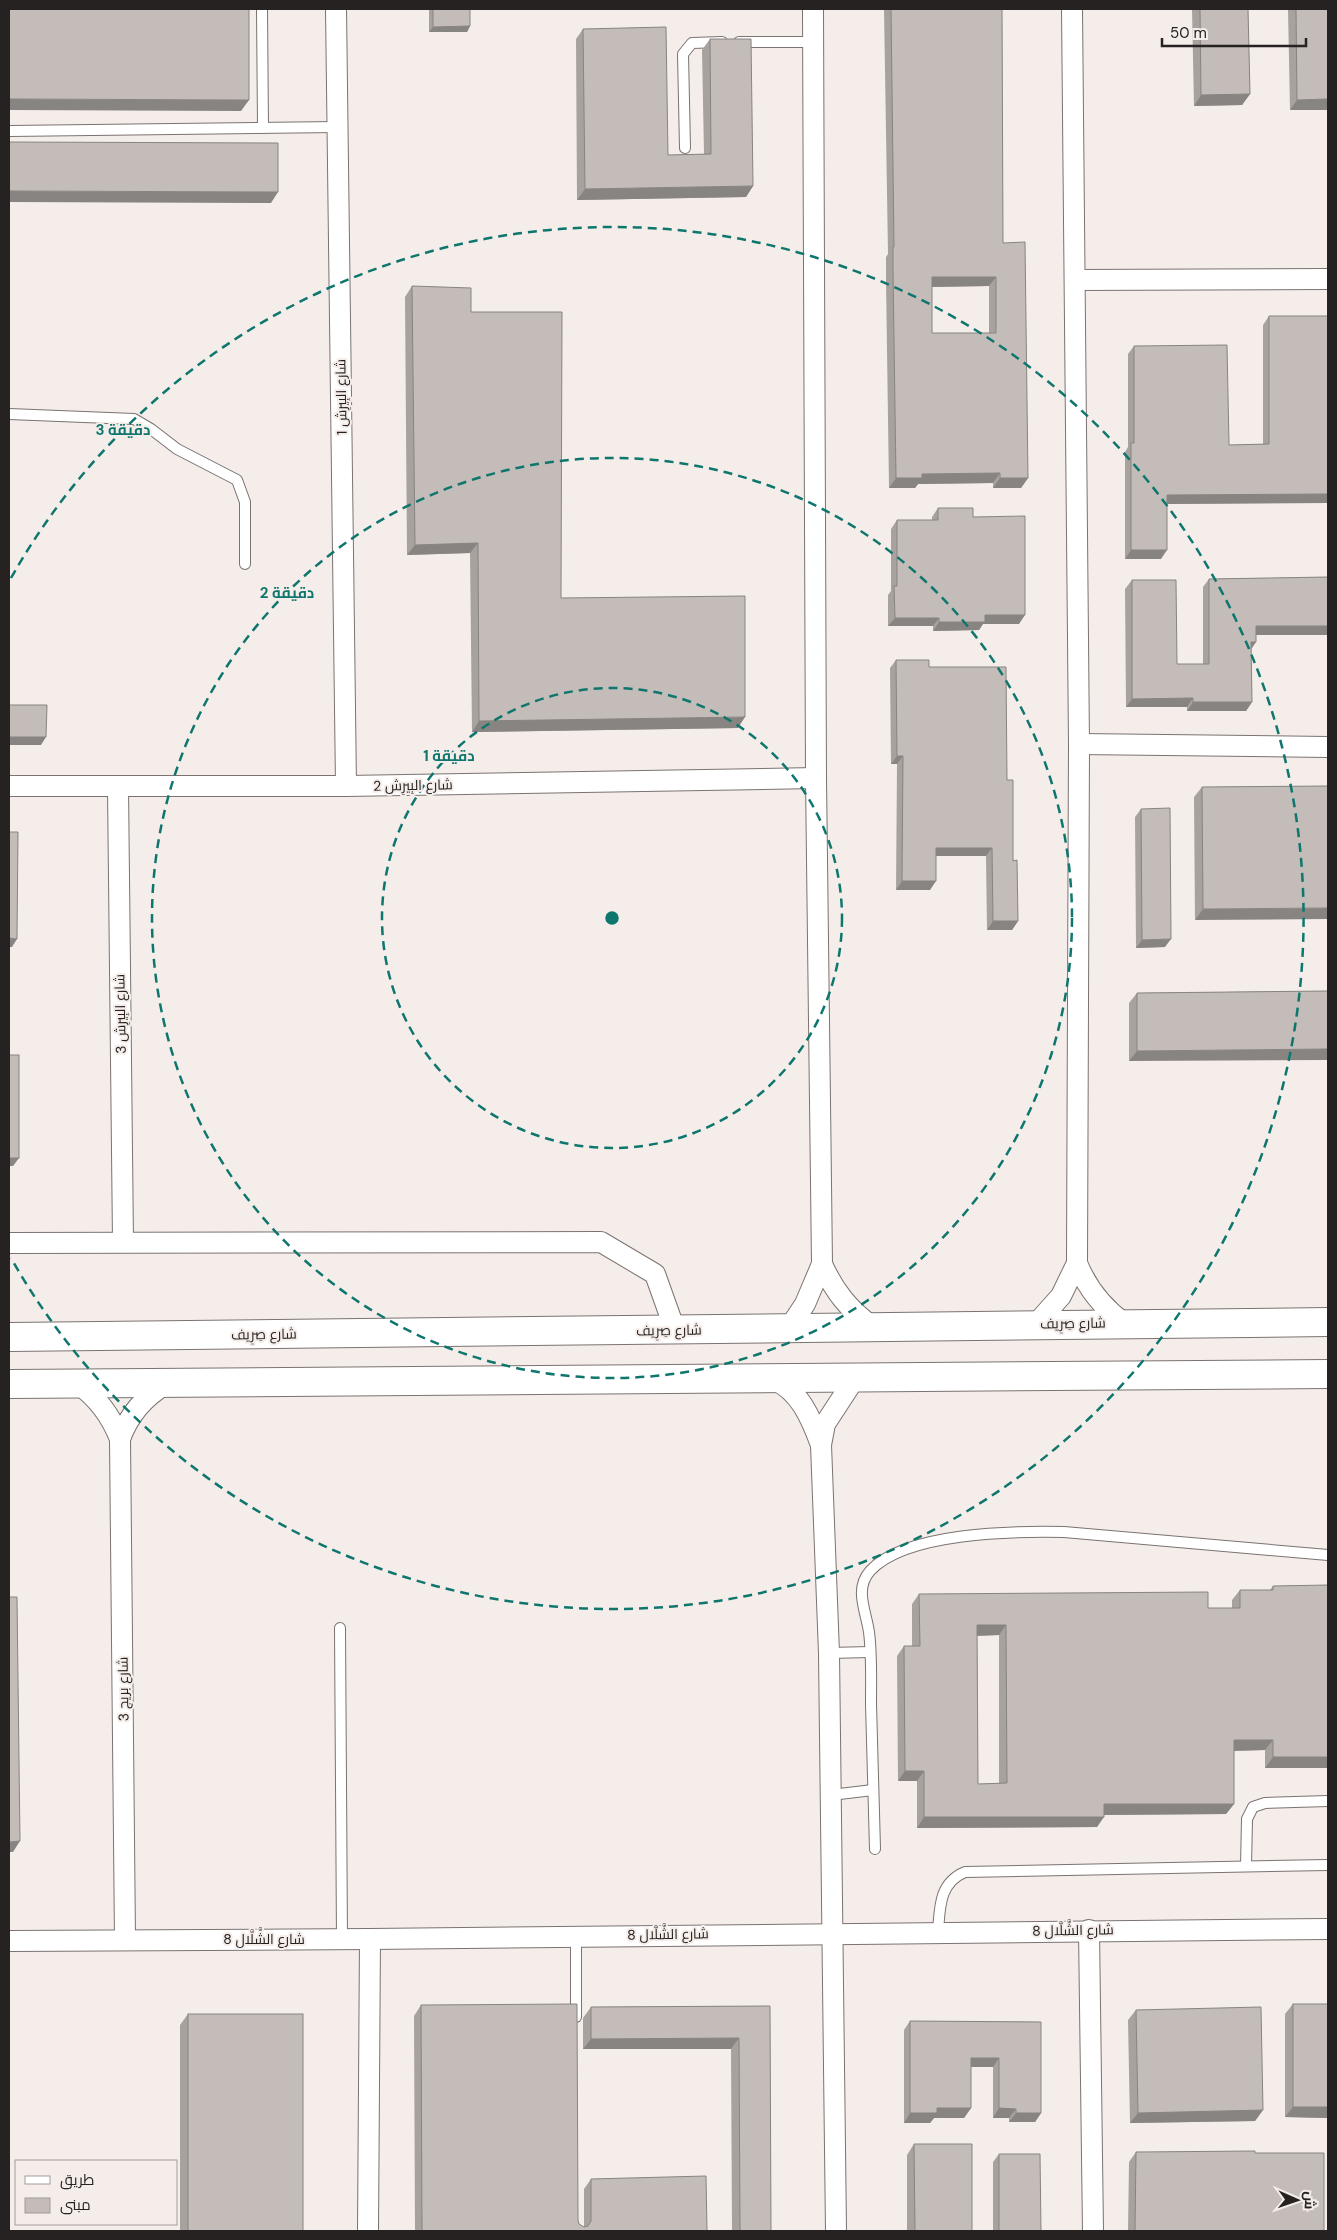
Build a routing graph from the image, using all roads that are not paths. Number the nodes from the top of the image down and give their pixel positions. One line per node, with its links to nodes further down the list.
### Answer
1 (262, 9): 7 (lane)
2 (336, 9): 6 (street, شارع البِيرِش 1)
3 (813, 9): 5 (street)
4 (1072, 9): 10 (street)
5 (813, 42): 9 (lane); 16 (street)
6 (337, 127): 7 (lane); 18 (street, شارع البِيرِش 1)
7 (263, 128): 8 (lane)
8 (9, 132)
9 (685, 148)
10 (1075, 280): 11 (street); 14 (street)
11 (1328, 280)
12 (9, 414): 13 (lane)
13 (245, 564)
14 (1078, 744): 15 (street); 22 (street)
15 (1328, 747)
16 (816, 778): 18 (street, شارع البِيرِش 2); 23 (street)
17 (9, 786): 19 (street, شارع البِيرِش 2)
18 (346, 786): 19 (street, شارع البِيرِش 2)
19 (118, 787): 20 (street, شارع البِيرِش 3)
20 (123, 1241): 21 (street); 29 (street)
21 (9, 1243)
22 (1077, 1262): 25 (street); 26 (street)
23 (822, 1264): 27 (street); 28 (street)
24 (1328, 1322): 25 (main road, شارع صِرِيف)
25 (1124, 1323): 26 (main road, شارع صِرِيف)
26 (1036, 1324): 27 (main road, شارع صِرِيف)
27 (873, 1327): 28 (main road, شارع صِرِيف)
28 (789, 1328): 29 (main road, شارع صِرِيف)
29 (675, 1330): 30 (main road, شارع صِرِيف)
30 (9, 1337)
31 (1328, 1374): 32 (main road)
32 (856, 1378): 33 (main road); 38 (street)
33 (773, 1379): 36 (main road); 38 (street)
34 (9, 1384): 35 (main road)
35 (78, 1384): 36 (main road); 37 (street, شارع بريج 3)
36 (166, 1384): 37 (street, شارع بريج 3)
37 (120, 1439): 54 (street, شارع بريج 3)
38 (821, 1445): 42 (street)
39 (1328, 1555): 41 (lane)
40 (340, 1628): 55 (lane)
41 (870, 1652): 42 (lane); 43 (lane)
42 (829, 1653): 44 (street)
43 (873, 1790): 44 (lane); 46 (lane)
44 (831, 1795): 52 (street)
45 (1328, 1801): 48 (lane)
46 (875, 1849)
47 (1328, 1864): 48 (lane)
48 (1246, 1866): 51 (lane)
49 (1328, 1928): 50 (street, شارع الشَّلَّال 8)
50 (1089, 1930): 51 (street, شارع الشَّلَّال 8); 61 (street)
51 (938, 1931): 52 (street, شارع الشَّلَّال 8)
52 (832, 1933): 53 (street, شارع الشَّلَّال 8); 60 (street)
53 (576, 1935): 56 (street, شارع الشَّلَّال 8); 58 (lane)
54 (125, 1939): 55 (street, شارع الشَّلَّال 8); 57 (street, شارع الشَّلَّال 8)
55 (342, 1939): 56 (street, شارع الشَّلَّال 8)
56 (370, 1939): 59 (street)
57 (9, 1941)
58 (576, 2028)
59 (368, 2231)
60 (836, 2231)
61 (1093, 2231)

